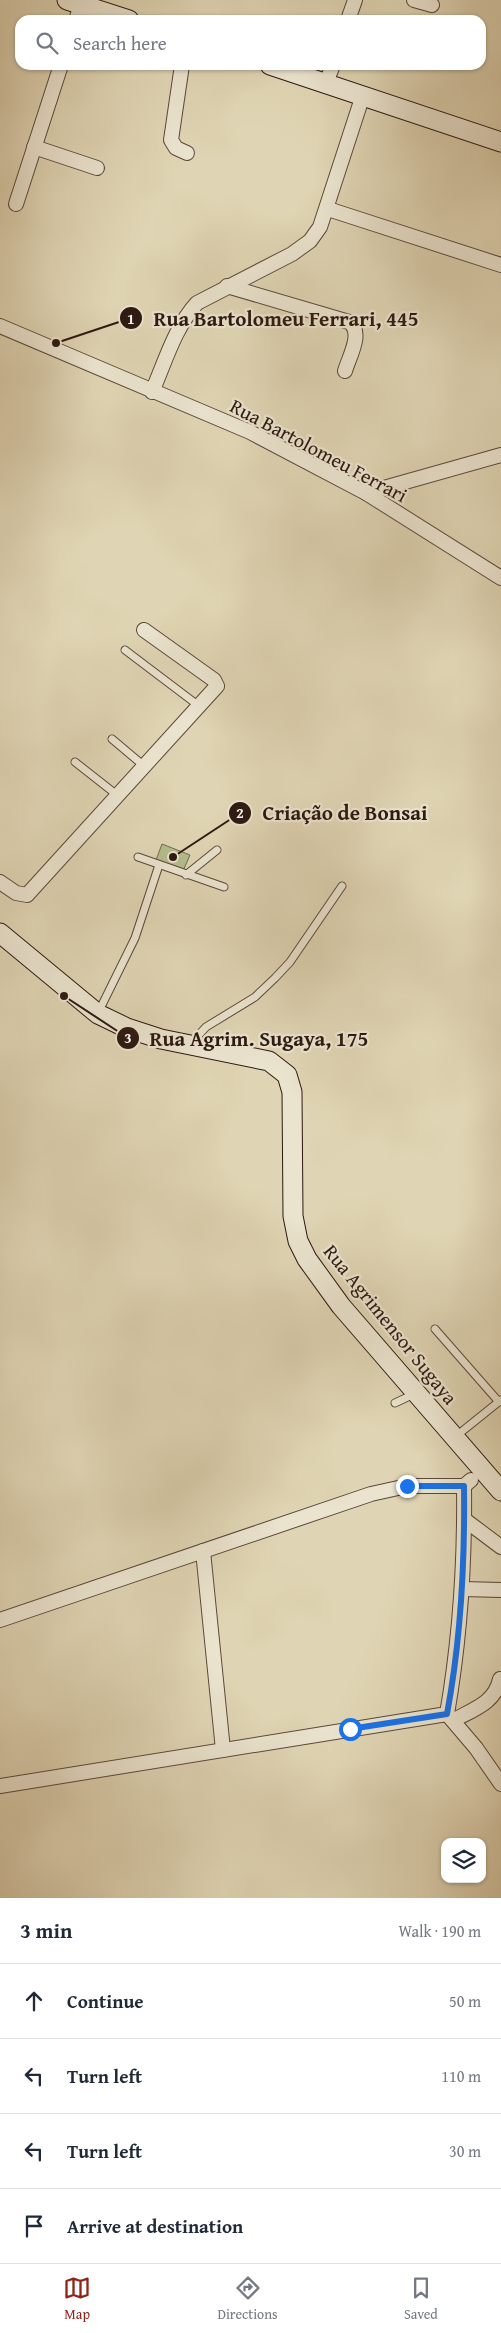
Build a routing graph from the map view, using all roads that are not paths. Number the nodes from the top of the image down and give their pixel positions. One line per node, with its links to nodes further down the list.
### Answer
1 (355, 0): 6 (street)
2 (414, 0): 3 (street)
3 (432, 5)
4 (75, 8): 5 (main road)
5 (106, 15)
6 (350, 15)
7 (59, 70): 14 (street)
8 (181, 70): 15 (street)
9 (286, 70): 11 (main road)
10 (331, 70): 11 (street)
11 (326, 83): 12 (main road)
12 (363, 95): 13 (main road); 18 (street)
13 (501, 142)
14 (34, 147): 16 (street); 17 (street)
15 (187, 153)
16 (97, 168)
17 (16, 204)
18 (328, 209): 19 (street); 20 (street)
19 (501, 265)
20 (227, 286): 22 (street); 23 (street)
21 (0, 326): 23 (street, Rua Bartolomeu Ferrari)
22 (345, 371)
23 (152, 392): 25 (street, Rua Bartolomeu Ferrari)
24 (501, 455): 25 (street)
25 (366, 493): 26 (street, Rua Bartolomeu Ferrari)
26 (501, 578)
27 (144, 630): 29 (street)
28 (125, 650): 29 (lane)
29 (199, 706): 32 (street)
30 (112, 739): 32 (lane)
31 (75, 762): 33 (lane)
32 (144, 766): 33 (street)
33 (117, 795): 38 (street)
34 (217, 850): 37 (lane)
35 (138, 856): 36 (lane)
36 (159, 865): 37 (lane); 42 (lane)
37 (186, 875): 40 (lane)
38 (0, 882)
39 (342, 886): 43 (lane)
40 (224, 887)
41 (0, 933): 42 (main road, Rua Agrimensor Sugaya)
42 (98, 1014): 43 (main road, Rua Agrimensor Sugaya)
43 (190, 1045): 45 (main road, Rua Agrimensor Sugaya)
44 (435, 1329): 46 (lane)
45 (417, 1393): 47 (lane); 48 (main road, Rua Agrimensor Sugaya)
46 (500, 1401): 48 (lane)
47 (395, 1403)
48 (455, 1437): 49 (main road, Rua Agrimensor Sugaya)
49 (473, 1478): 50 (main road, Rua Agrimensor Sugaya); 51 (street); 53 (street)
50 (501, 1491)
51 (464, 1520): 52 (street); 54 (street)
52 (501, 1547)
53 (203, 1551): 56 (street); 59 (street)
54 (462, 1589): 55 (street); 58 (street)
55 (501, 1590)
56 (0, 1620)
57 (500, 1679): 58 (street)
58 (451, 1717): 59 (street); 60 (street)
59 (223, 1750): 61 (street)
60 (501, 1784)
61 (0, 1786)

